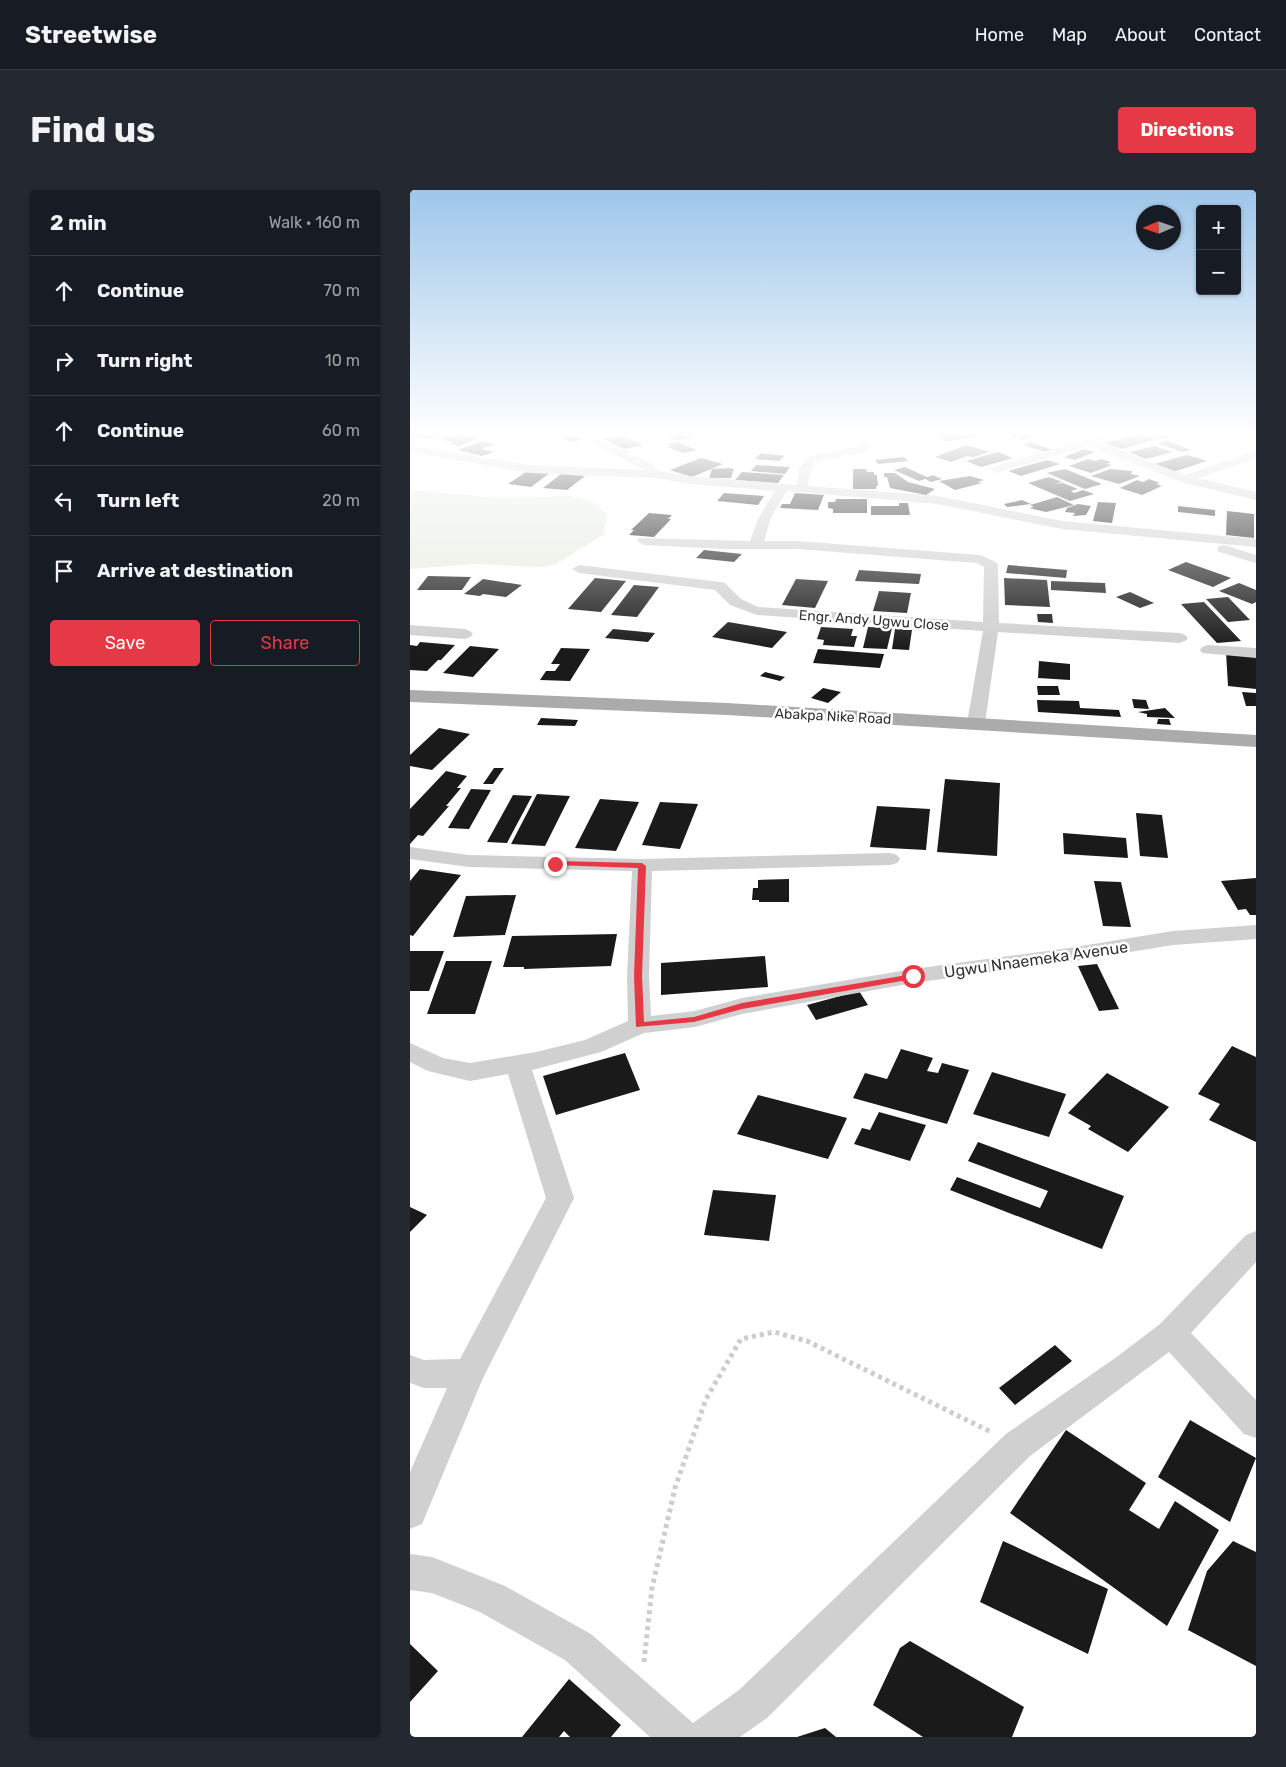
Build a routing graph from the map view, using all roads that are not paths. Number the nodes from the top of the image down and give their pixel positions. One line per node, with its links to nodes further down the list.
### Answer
1 (772, 505): 6 (street)
2 (970, 505): 3 (street)
3 (1187, 537): 5 (street); 7 (street)
4 (644, 541): 6 (street)
5 (1256, 542)
6 (756, 544): 9 (street)
7 (1256, 559)
8 (579, 569): 9 (street, Engr. Andy Ugwu Close)
9 (991, 626): 12 (street, Engr. Andy Ugwu Close); 16 (street)
10 (410, 630): 11 (street)
11 (465, 634)
12 (1180, 638)
13 (1208, 650): 14 (street)
14 (1256, 653)
15 (410, 696): 16 (main road, Abakpa Nike Road)
16 (976, 723): 17 (main road, Abakpa Nike Road)
17 (1256, 741)
18 (410, 853): 20 (street)
19 (890, 859): 20 (street)
20 (642, 866): 22 (street)
21 (1256, 932): 22 (street, Ugwu Nnaemeka Avenue)
22 (640, 1025): 24 (street, Ugwu Nnaemeka Avenue)
23 (410, 1052): 24 (street, Ugwu Nnaemeka Avenue)
24 (518, 1065): 28 (street)
25 (1256, 1243): 26 (street)
26 (1171, 1333): 29 (street); 33 (street)
27 (410, 1369): 28 (street)
28 (469, 1373): 30 (street)
29 (1256, 1423)
30 (410, 1512)
31 (410, 1572): 32 (street)
32 (679, 1737)
33 (706, 1737)

